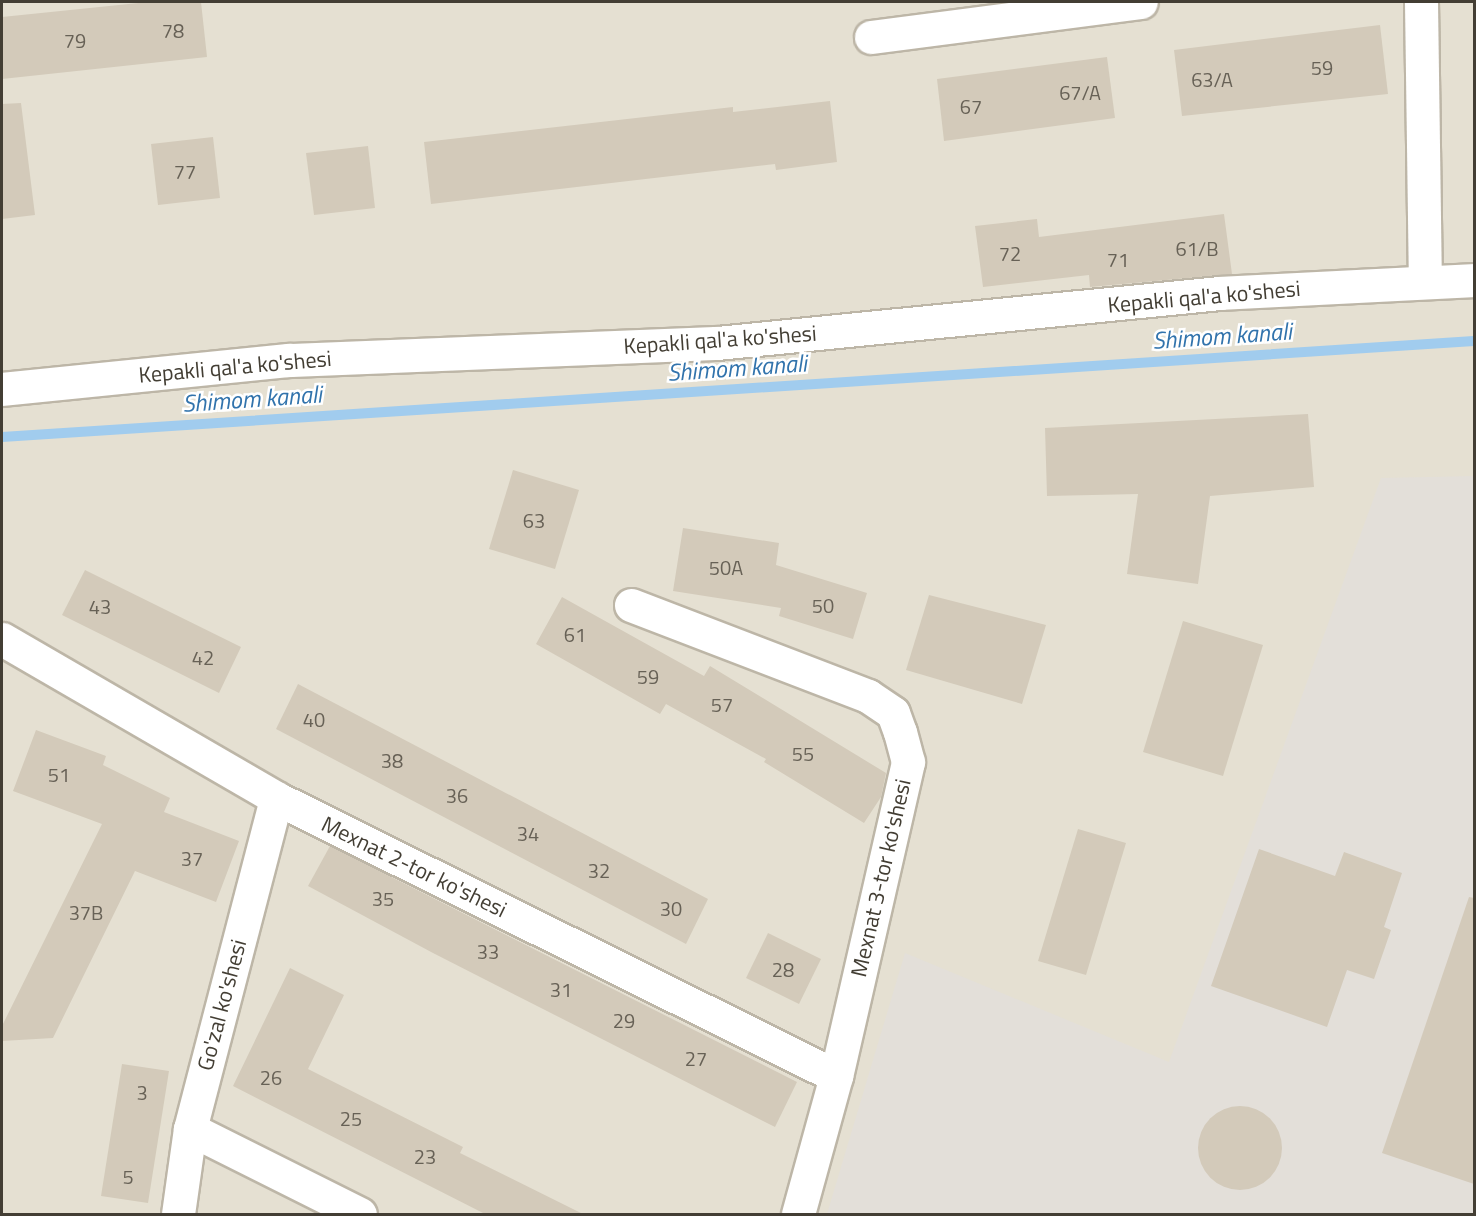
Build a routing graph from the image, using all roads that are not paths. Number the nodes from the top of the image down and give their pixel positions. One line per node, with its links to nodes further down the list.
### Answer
1 (1141, 2): 3 (street)
2 (1422, 2): 5 (street)
3 (871, 37)
4 (1474, 280): 5 (street, Kepakli qal'a ko'shesi)
5 (1425, 282): 6 (street, Kepakli qal'a ko'shesi)
6 (2, 389)
7 (631, 605): 10 (street, Mexnat 3-tor ko'shesi)
8 (2, 639): 9 (street, Mexnat 2-tor ko'shesi)
9 (276, 798): 10 (street, Mexnat 2-tor ko'shesi); 11 (street, Go'zal ko'shesi)
10 (836, 1076): 14 (street, Mexnat 3-tor ko'shesi)
11 (190, 1129): 12 (street, Go'zal ko'shesi); 13 (street)
12 (178, 1215)
13 (360, 1215)
14 (798, 1215)

